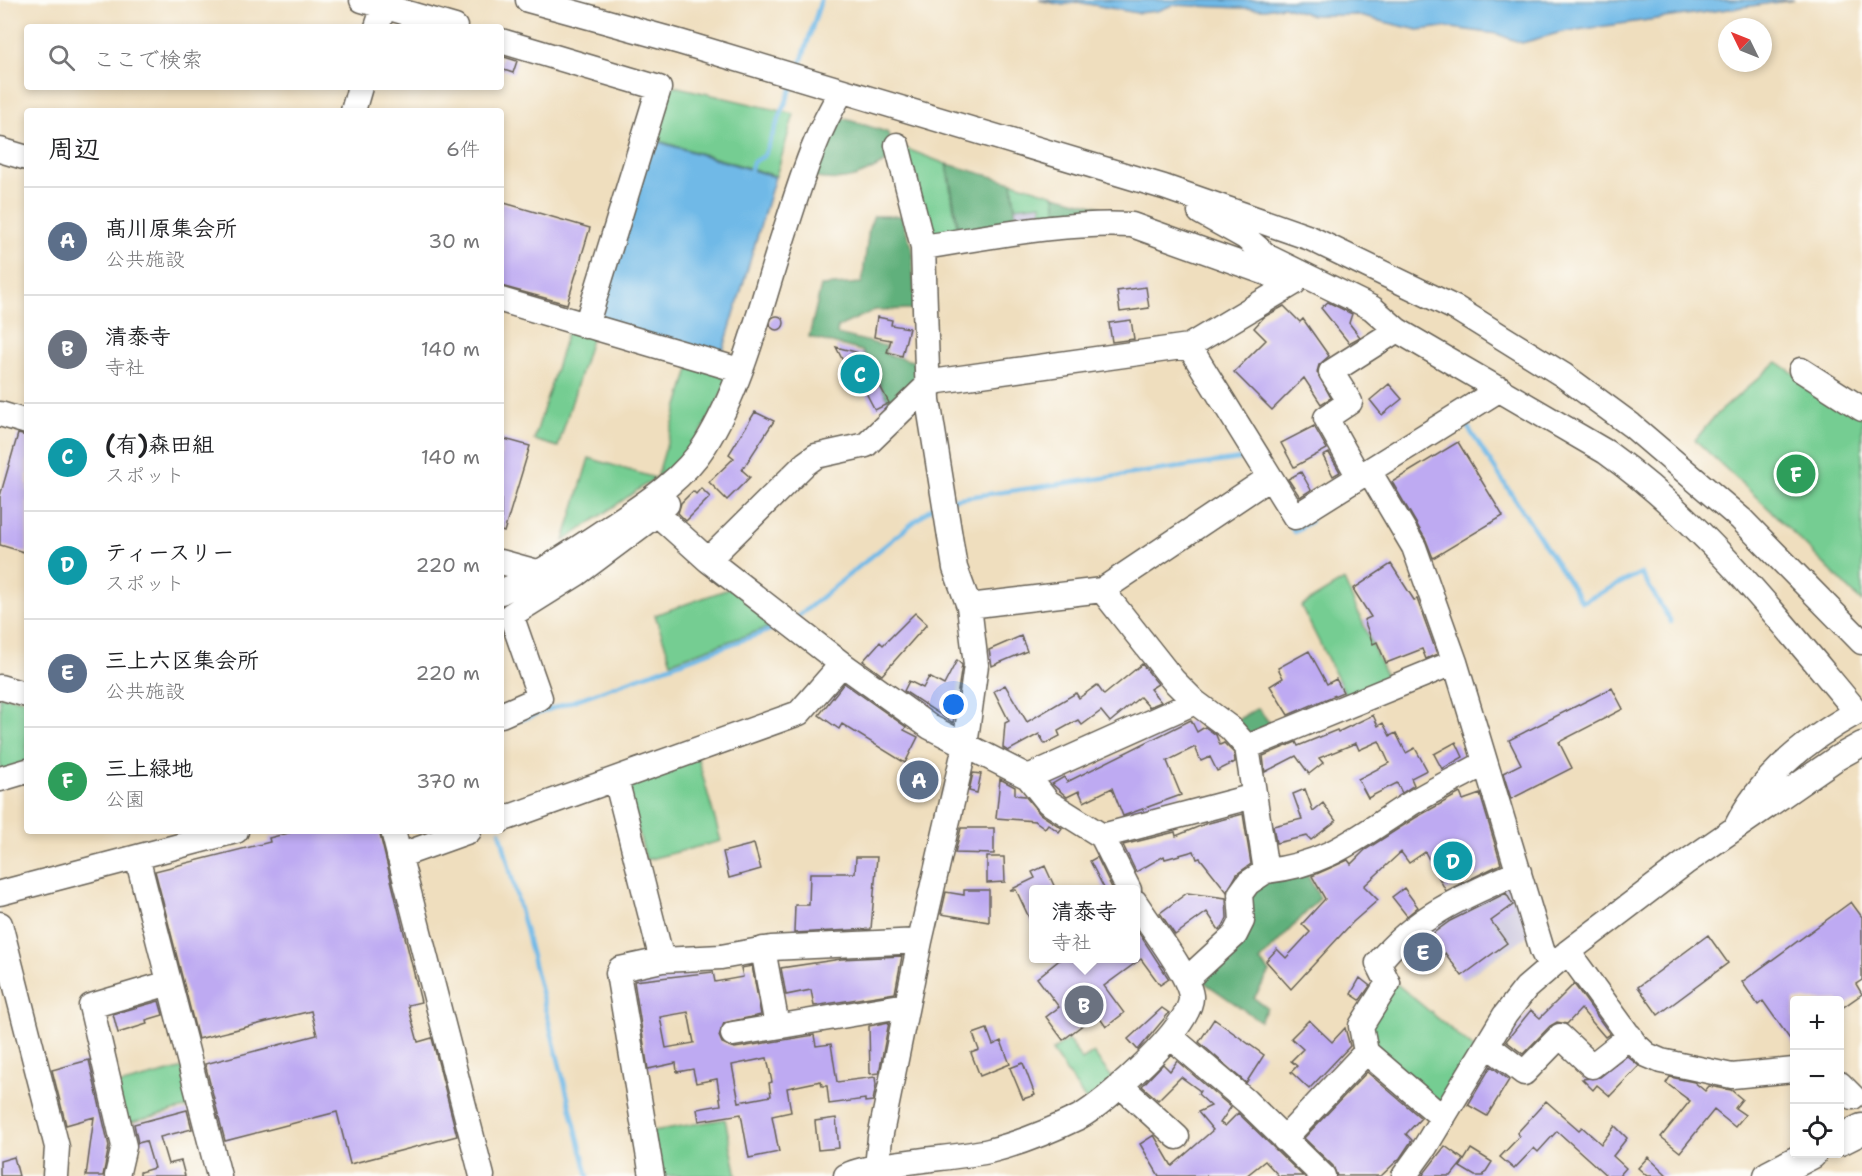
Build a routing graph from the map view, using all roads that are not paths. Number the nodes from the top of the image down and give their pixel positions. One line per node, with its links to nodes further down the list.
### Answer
1 (528, 0): 6 (street)
2 (374, 11): 3 (street)
3 (440, 24)
4 (504, 42): 14 (street)
5 (359, 90): 7 (street)
6 (842, 91): 11 (street); 17 (street)
7 (354, 108)
8 (897, 145): 12 (street)
9 (0, 150): 10 (street)
10 (24, 157)
11 (1164, 187): 15 (street); 34 (street)
12 (923, 247): 16 (street); 19 (street)
13 (504, 301): 14 (street)
14 (586, 326): 17 (street)
15 (1397, 330): 20 (street); 25 (street)
16 (1190, 346): 19 (street); 26 (street)
17 (739, 370): 24 (street)
18 (1801, 370): 21 (street)
19 (928, 385): 28 (street); 33 (street)
20 (1500, 389): 25 (street); 51 (street)
21 (1862, 409)
22 (0, 414): 23 (street)
23 (24, 421)
24 (704, 447): 27 (street); 30 (street)
25 (1364, 474): 26 (street); 35 (street)
26 (1269, 478): 31 (street)
27 (657, 514): 28 (street); 40 (street)
28 (708, 560): 36 (street)
29 (504, 563): 30 (street)
30 (541, 573): 32 (street)
31 (1102, 590): 33 (street); 39 (street)
32 (504, 591)
33 (969, 606): 42 (street)
34 (1862, 642)
35 (1455, 662): 43 (street); 44 (street)
36 (842, 664): 42 (street); 48 (street)
37 (0, 687): 38 (street)
38 (24, 694)
39 (1195, 702): 43 (street); 46 (street)
40 (504, 714)
41 (1862, 744): 51 (street)
42 (965, 746): 46 (street); 64 (street)
43 (1247, 747): 49 (street)
44 (1485, 764): 58 (street); 59 (street)
45 (24, 772): 47 (street)
46 (1028, 777): 55 (street)
47 (0, 779)
48 (616, 779): 50 (street); 67 (street)
49 (1254, 796): 55 (street); 58 (street)
50 (504, 819)
51 (1736, 827): 66 (street)
52 (225, 834): 57 (street)
53 (394, 834): 56 (street)
54 (461, 834): 56 (street)
55 (1102, 836): 60 (street)
56 (399, 856): 89 (street)
57 (137, 857): 61 (street); 69 (street)
58 (1266, 871): 68 (street)
59 (1520, 872): 66 (street); 76 (street)
60 (1126, 885)
61 (0, 892)
62 (1140, 910): 68 (street)
63 (0, 924): 86 (street)
64 (920, 940): 65 (street); 70 (street)
65 (763, 949): 67 (street); 71 (street)
66 (1559, 959): 73 (street); 75 (street)
67 (662, 960): 90 (street)
68 (1186, 980): 74 (street)
69 (169, 983): 87 (street); 88 (street)
70 (907, 1005): 71 (street); 85 (street)
71 (777, 1026): 72 (street)
72 (733, 1034)
73 (1630, 1036): 75 (street); 77 (street)
74 (1171, 1037): 78 (street); 83 (street)
75 (1487, 1045): 79 (street)
76 (1366, 1052): 79 (street); 83 (street)
77 (1790, 1070)
78 (1120, 1085): 81 (street); 85 (street)
79 (1443, 1118): 93 (street)
80 (1862, 1129): 82 (main road)
81 (1177, 1137)
82 (1844, 1138)
83 (1284, 1139): 92 (street)
84 (1803, 1158): 94 (main road)
85 (879, 1172): 91 (street)
86 (55, 1176)
87 (117, 1176)
88 (219, 1176)
89 (482, 1176)
90 (652, 1176)
91 (846, 1176)
92 (1323, 1176)
93 (1404, 1176)
94 (1769, 1176)

